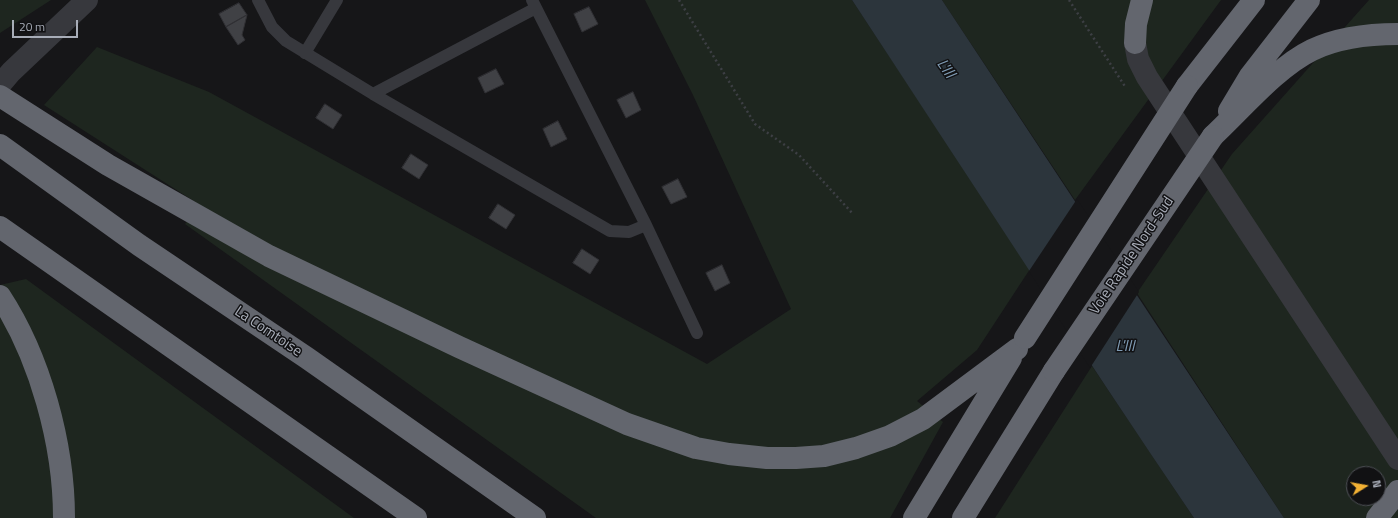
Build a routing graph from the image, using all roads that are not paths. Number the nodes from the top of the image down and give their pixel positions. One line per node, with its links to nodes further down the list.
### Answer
1 (87, 0): 11 (street)
2 (258, 0): 10 (lane)
3 (337, 0): 10 (lane)
4 (1142, 0): 9 (highway)
5 (1254, 0): 19 (highway, bridge)
6 (1309, 0): 13 (highway, Voie Rapide Nord-Sud)
7 (534, 4): 12 (lane); 15 (lane)
8 (1398, 34): 13 (highway)
9 (1135, 43): 20 (street)
10 (305, 53): 12 (lane)
11 (1, 94): 19 (highway)
12 (373, 94): 15 (lane)
13 (1213, 136): 28 (highway, Voie Rapide Nord-Sud, bridge)
14 (0, 145): 21 (highway, La Comtoise)
15 (646, 225): 18 (lane)
16 (0, 227): 24 (highway)
17 (0, 296): 23 (highway)
18 (697, 333)
19 (1021, 344): 27 (highway)
20 (1398, 459)
21 (462, 466): 25 (highway, La Comtoise); 26 (highway)
22 (1398, 491): 29 (highway)
23 (64, 518)
24 (416, 518)
25 (535, 518)
26 (542, 518)
27 (914, 518)
28 (963, 518)
29 (1377, 518)

